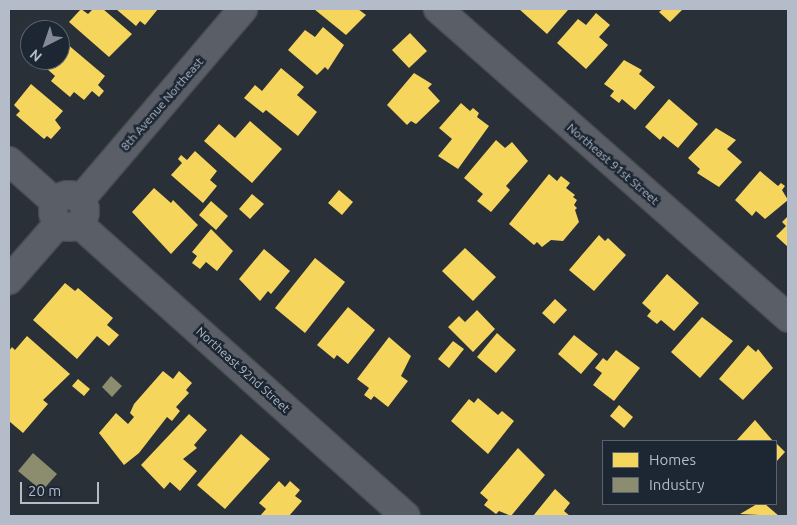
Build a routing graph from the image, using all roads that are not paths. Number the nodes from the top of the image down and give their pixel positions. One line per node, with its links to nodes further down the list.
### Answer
1 (243, 9): 4 (street, 8th Avenue Northeast)
2 (438, 9): 6 (street, Northeast 91st Street)
3 (9, 161): 4 (street, Northeast 92nd Street)
4 (68, 212): 5 (street, 8th Avenue Northeast); 7 (street, Northeast 92nd Street)
5 (9, 280)
6 (788, 318)
7 (406, 516)

